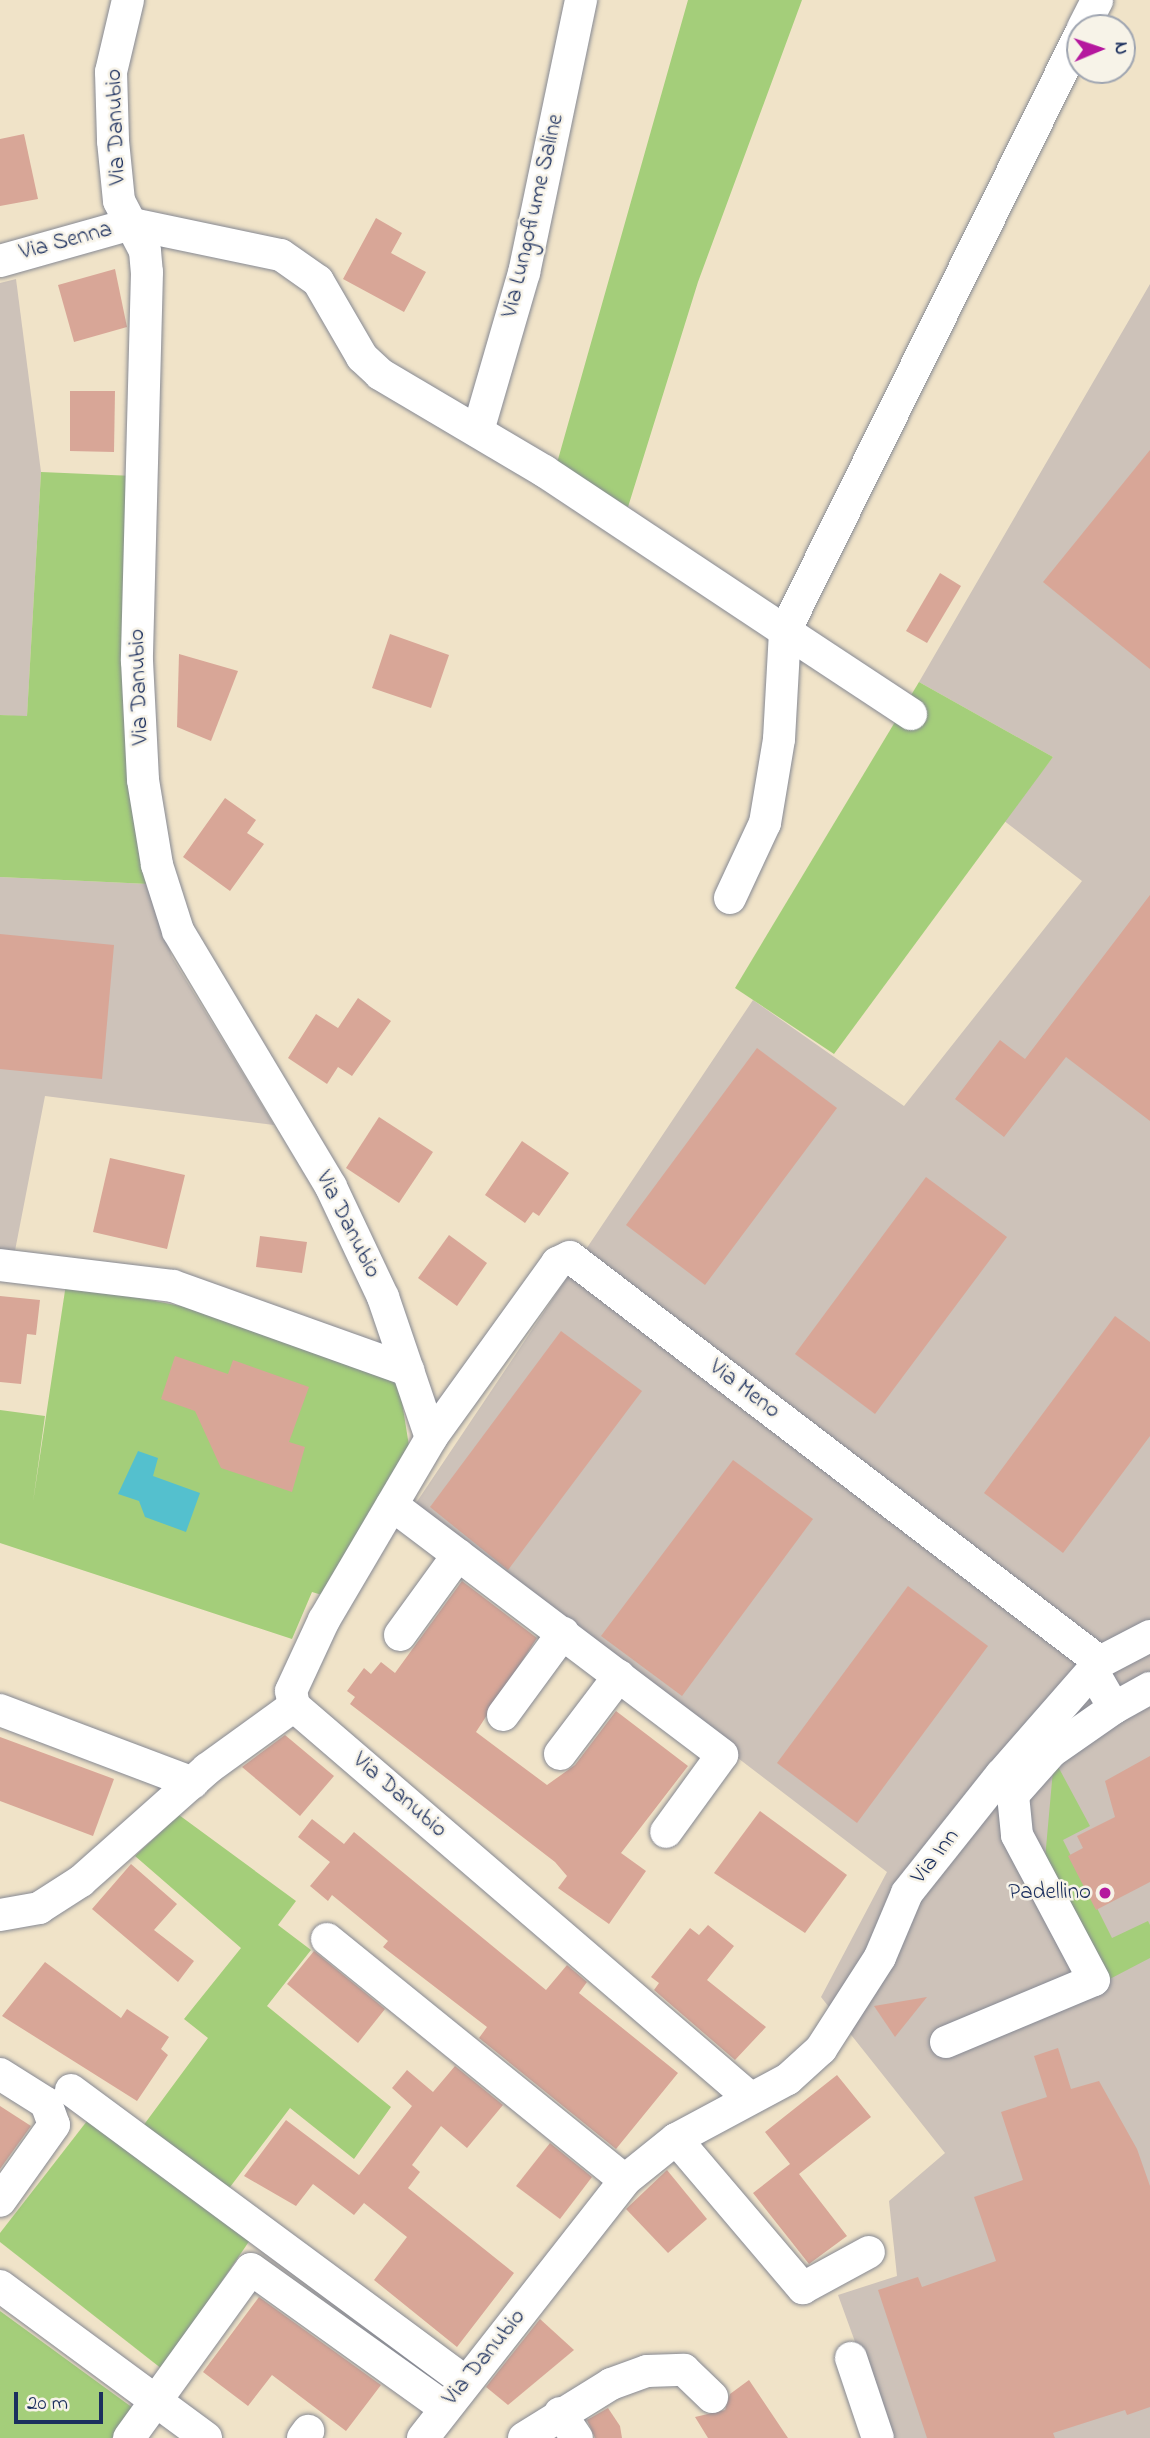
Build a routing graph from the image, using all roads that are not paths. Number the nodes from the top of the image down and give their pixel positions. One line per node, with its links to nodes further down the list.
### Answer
1 (128, 0): 4 (street, Via Danubio)
2 (581, 0): 6 (street, Via Lungofiume Saline)
3 (1066, 63): 7 (street)
4 (132, 224): 5 (street, Via Senna); 6 (street); 11 (street, Via Danubio)
5 (0, 261)
6 (478, 431): 7 (street)
7 (785, 631): 8 (street); 9 (street)
8 (911, 713)
9 (730, 898)
10 (0, 1265): 11 (street)
11 (408, 1370): 12 (street, Via Danubio)
12 (431, 1438): 13 (street); 18 (street, Via Meno)
13 (391, 1505): 14 (street); 21 (street)
14 (458, 1555): 15 (street); 16 (street)
15 (563, 1633): 19 (street); 24 (street)
16 (400, 1635)
17 (1150, 1636): 18 (street, Via Inn)
18 (1098, 1668): 22 (street); 26 (street, Via Inn)
19 (619, 1676): 25 (street); 28 (street)
20 (1150, 1688): 22 (street)
21 (294, 1706): 27 (street); 34 (street, Via Danubio)
22 (1114, 1708): 26 (street)
23 (0, 1710): 27 (street)
24 (503, 1715)
25 (560, 1754)
26 (1034, 1756): 31 (street); 34 (street, Via Inn)
27 (193, 1783): 29 (street)
28 (666, 1832)
29 (0, 1915)
30 (327, 1939): 36 (street)
31 (946, 2042)
32 (0, 2074): 37 (street)
33 (71, 2090): 41 (street)
34 (750, 2098): 35 (street, Via Danubio)
35 (676, 2139): 36 (street, Via Danubio); 38 (street)
36 (625, 2180): 41 (street, Via Danubio)
37 (0, 2201)
38 (869, 2252)
39 (0, 2286): 43 (street)
40 (851, 2358): 50 (street)
41 (466, 2382): 44 (street, Via Danubio)
42 (712, 2397): 45 (street)
43 (155, 2400): 44 (street); 46 (street); 47 (street)
44 (445, 2408): 48 (street, Via Danubio)
45 (568, 2425): 49 (street)
46 (129, 2438)
47 (206, 2438)
48 (423, 2438)
49 (524, 2438)
50 (878, 2438)

